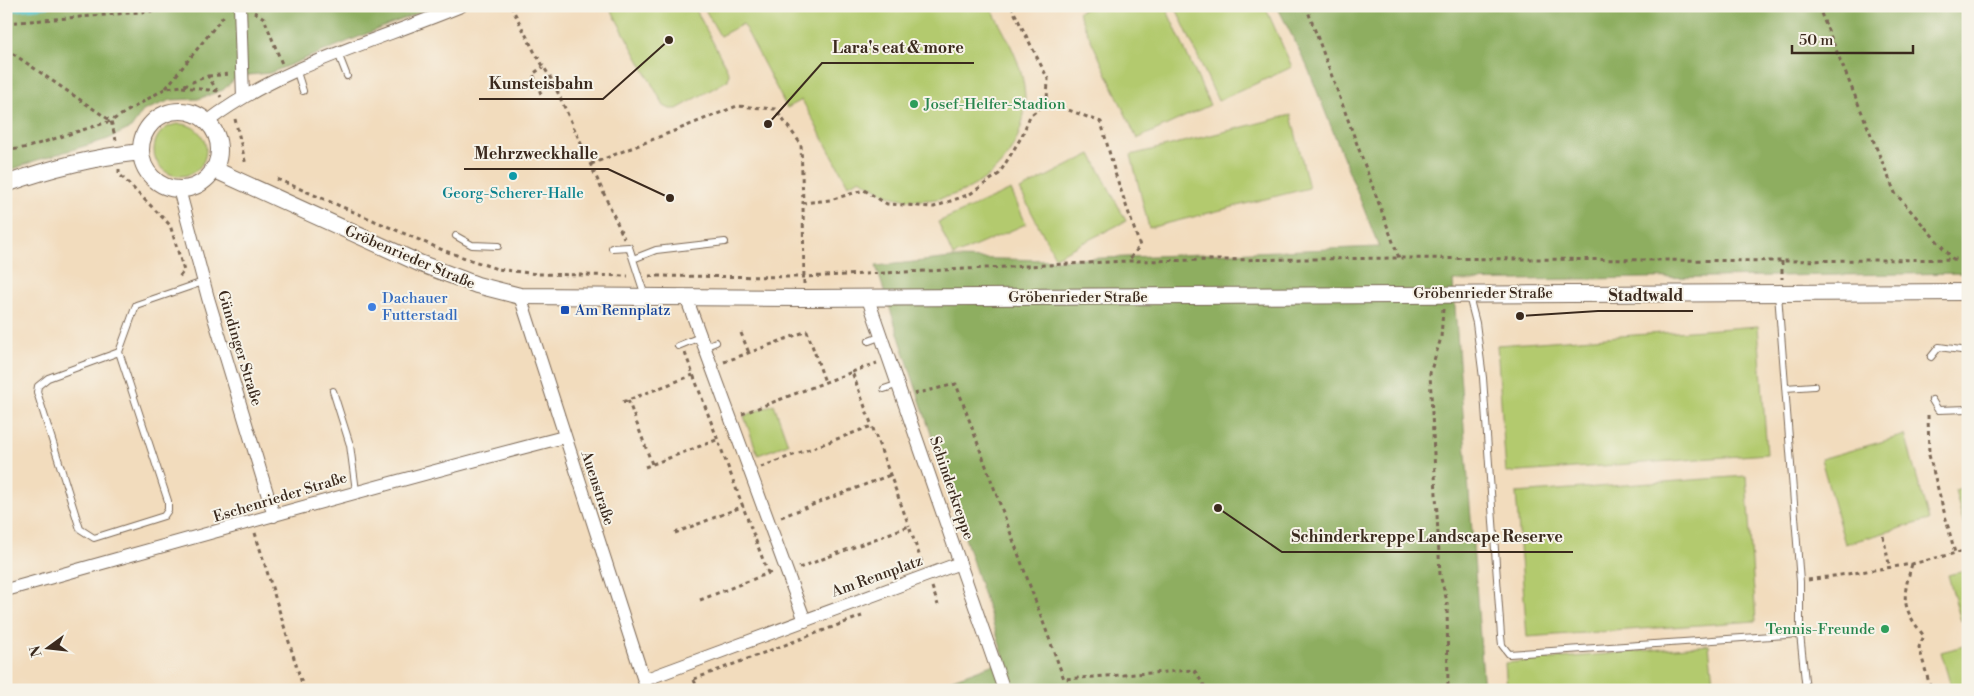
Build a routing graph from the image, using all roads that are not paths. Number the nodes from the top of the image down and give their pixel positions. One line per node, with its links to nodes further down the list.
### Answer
1 (461, 6): 3 (street)
2 (246, 8): 7 (street)
3 (338, 53): 4 (street); 5 (lane)
4 (292, 74): 6 (lane); 7 (street)
5 (348, 76)
6 (303, 92)
7 (243, 97): 8 (street)
8 (207, 122): 9 (street); 10 (street)
9 (141, 152): 11 (street); 12 (street)
10 (214, 169): 12 (street); 22 (street, Gröbenrieder Straße)
11 (6, 184)
12 (179, 189): 18 (street, Gündinger Straße)
13 (456, 236): 15 (lane)
14 (725, 242): 17 (lane)
15 (498, 246)
16 (612, 248): 17 (lane)
17 (633, 259): 24 (lane)
18 (203, 282): 31 (lane); 42 (street, Gündinger Straße)
19 (1968, 292): 21 (street, Gröbenrieder Straße)
20 (1468, 293): 21 (street, Gröbenrieder Straße); 23 (street, Gröbenrieder Straße); 46 (lane)
21 (1778, 293): 35 (lane)
22 (520, 296): 24 (street, Gröbenrieder Straße); 40 (street, Auenstraße)
23 (867, 296): 25 (street, Gröbenrieder Straße); 26 (street, Schinderkreppe)
24 (646, 297): 25 (street, Gröbenrieder Straße)
25 (686, 297): 28 (street)
26 (882, 335): 27 (lane); 33 (street, Schinderkreppe)
27 (869, 341)
28 (707, 342): 29 (lane); 45 (street)
29 (680, 346)
30 (1968, 351): 32 (lane)
31 (119, 352): 31 (lane)
32 (1931, 357)
33 (899, 384): 36 (lane); 43 (street, Schinderkreppe)
34 (1814, 386): 35 (lane)
35 (1786, 388): 46 (lane)
36 (884, 389)
37 (333, 391): 41 (lane)
38 (1932, 400): 39 (lane)
39 (1968, 409)
40 (564, 437): 41 (street, Eschenrieder Straße); 47 (street, Auenstraße)
41 (356, 491): 42 (street, Eschenrieder Straße)
42 (274, 516): 44 (street, Eschenrieder Straße)
43 (960, 563): 45 (street, Am Rennplatz); 48 (street, Schinderkreppe)
44 (6, 590)
45 (804, 621): 47 (street, Am Rennplatz)
46 (1800, 634): 49 (lane)
47 (645, 685)
48 (1004, 690)
49 (1806, 690)

